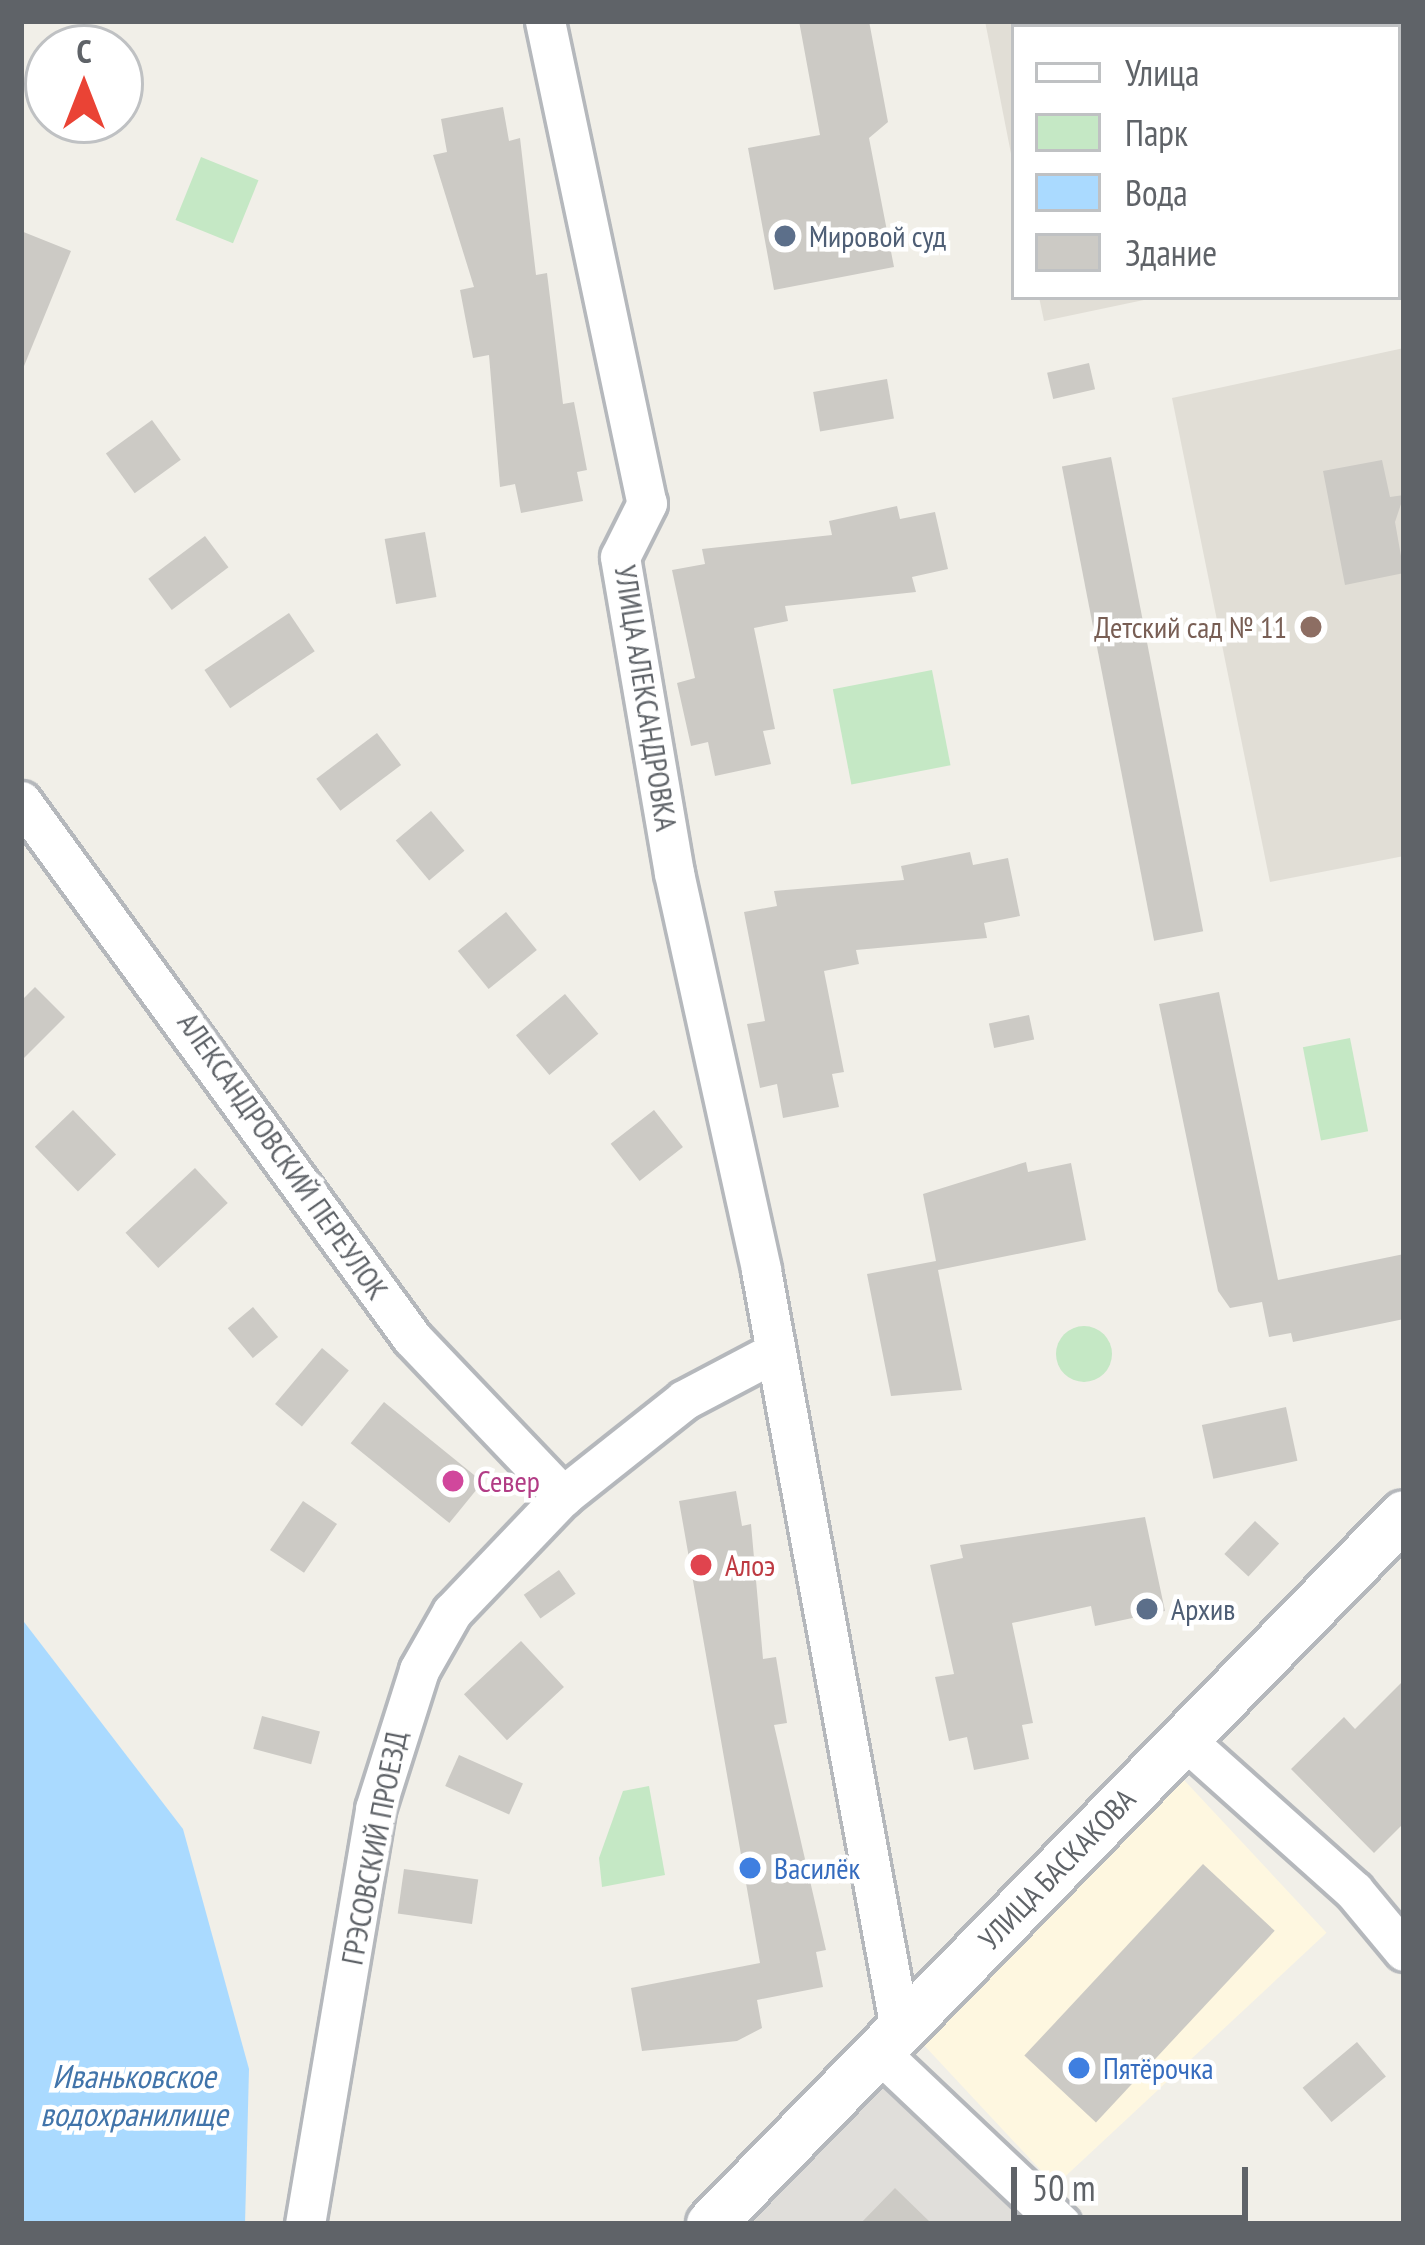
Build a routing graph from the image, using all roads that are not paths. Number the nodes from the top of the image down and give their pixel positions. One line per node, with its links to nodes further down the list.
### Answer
1 (546, 35): 3 (street, УЛИЦА АЛЕКСАНДРОВКА)
2 (21, 801): 4 (street, АЛЕКСАНДРОВСКИЙ ПЕРЕУЛОК)
3 (775, 1352): 4 (street, ГРЭСОВСКИЙ ПРОЕЗД); 8 (street, УЛИЦА АЛЕКСАНДРОВКА)
4 (563, 1496): 9 (street, ГРЭСОВСКИЙ ПРОЕЗД)
5 (1404, 1515): 6 (street, УЛИЦА БАСКАКОВА)
6 (1183, 1738): 7 (street); 8 (street, УЛИЦА БАСКАКОВА)
7 (1404, 1952)
8 (891, 2045): 10 (street, УЛИЦА БАСКАКОВА); 11 (street)
9 (305, 2224)
10 (711, 2224)
11 (1061, 2224)

